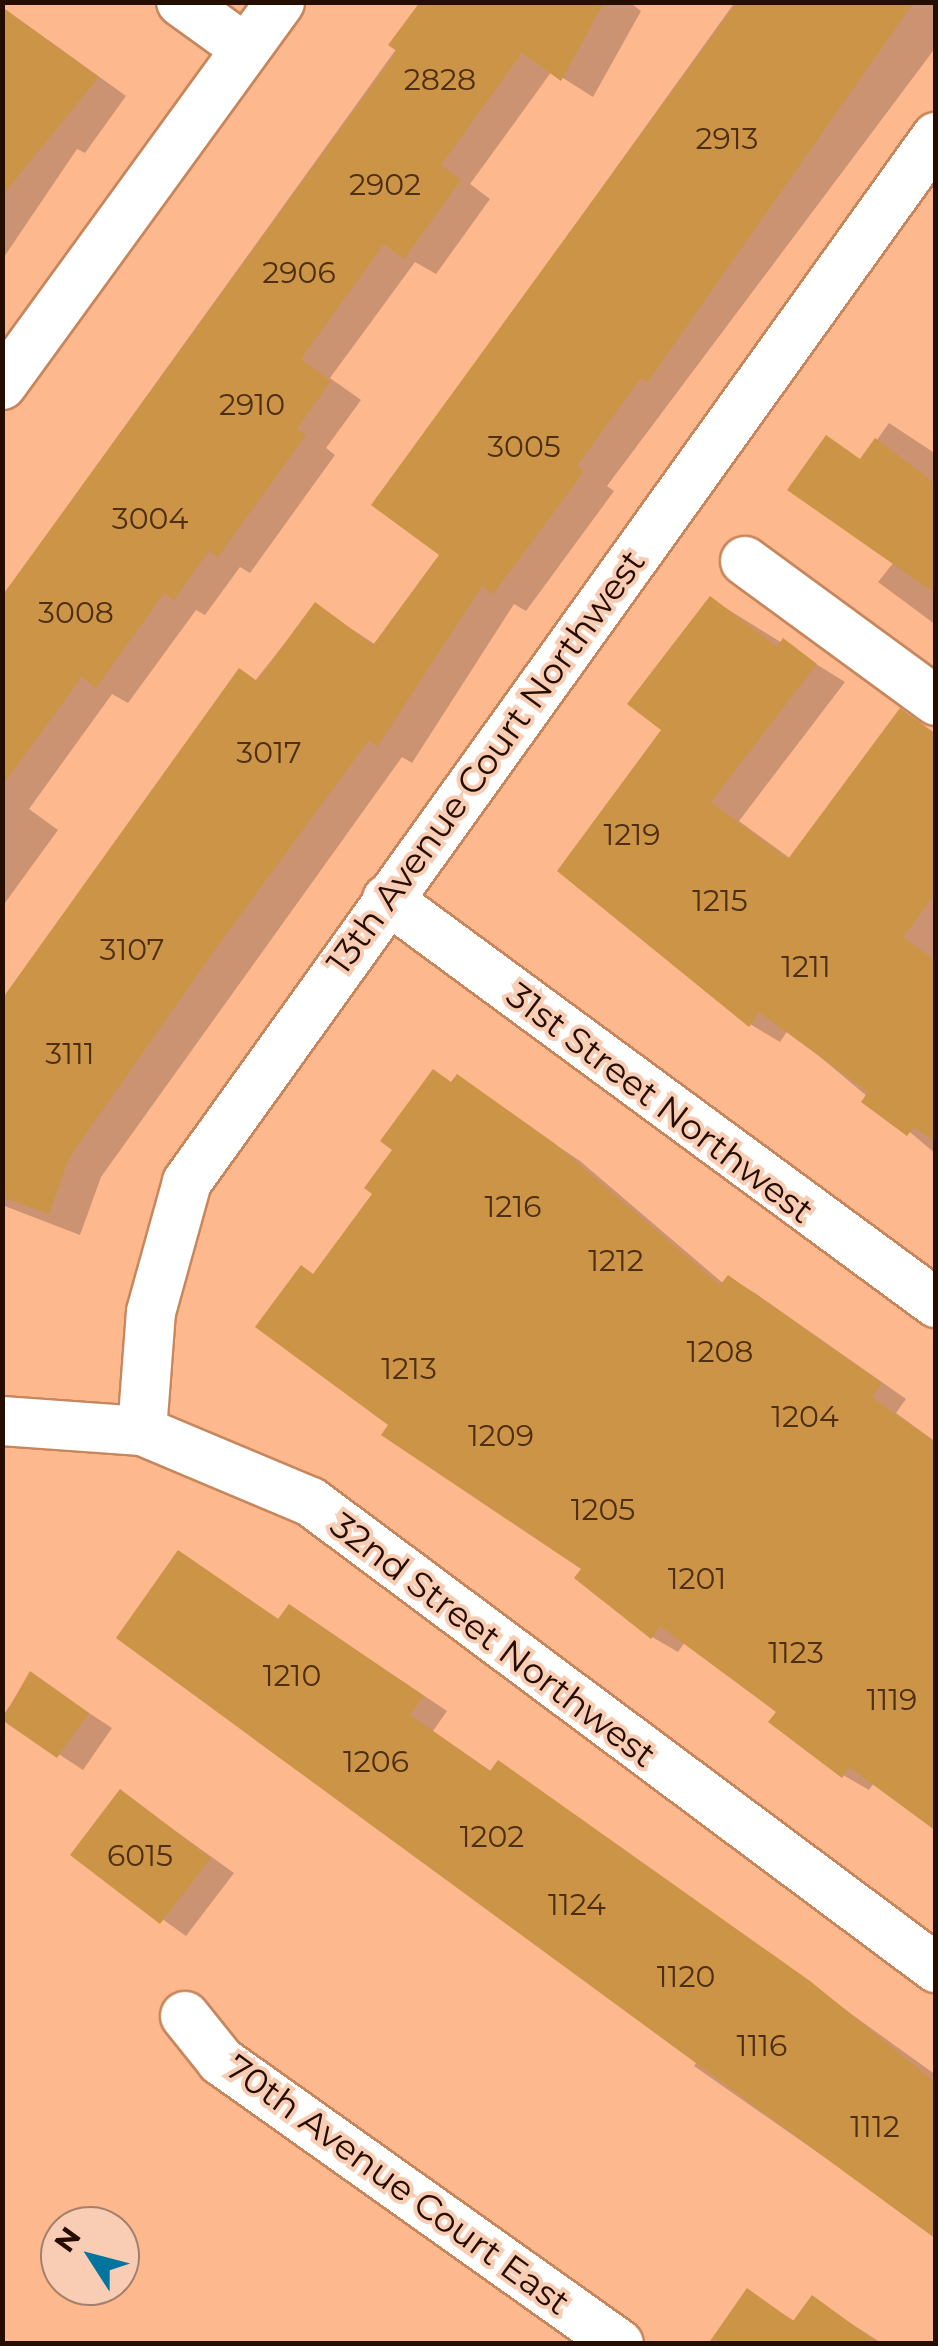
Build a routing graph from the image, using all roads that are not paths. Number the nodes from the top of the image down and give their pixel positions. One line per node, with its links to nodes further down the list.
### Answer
1 (181, 2): 3 (street)
2 (280, 2): 3 (street)
3 (246, 50): 5 (street)
4 (936, 137): 8 (street, 13th Avenue Court Northwest)
5 (2, 385)
6 (745, 561): 7 (street)
7 (936, 701)
8 (388, 899): 9 (street, 31st Street Northwest); 11 (street, 13th Avenue Court Northwest)
9 (936, 1304)
10 (2, 1422): 11 (street, 32nd Street Northwest)
11 (142, 1432): 12 (street, 32nd Street Northwest)
12 (936, 1968)
13 (185, 2016): 14 (street, 70th Avenue Court East)
14 (619, 2344)

